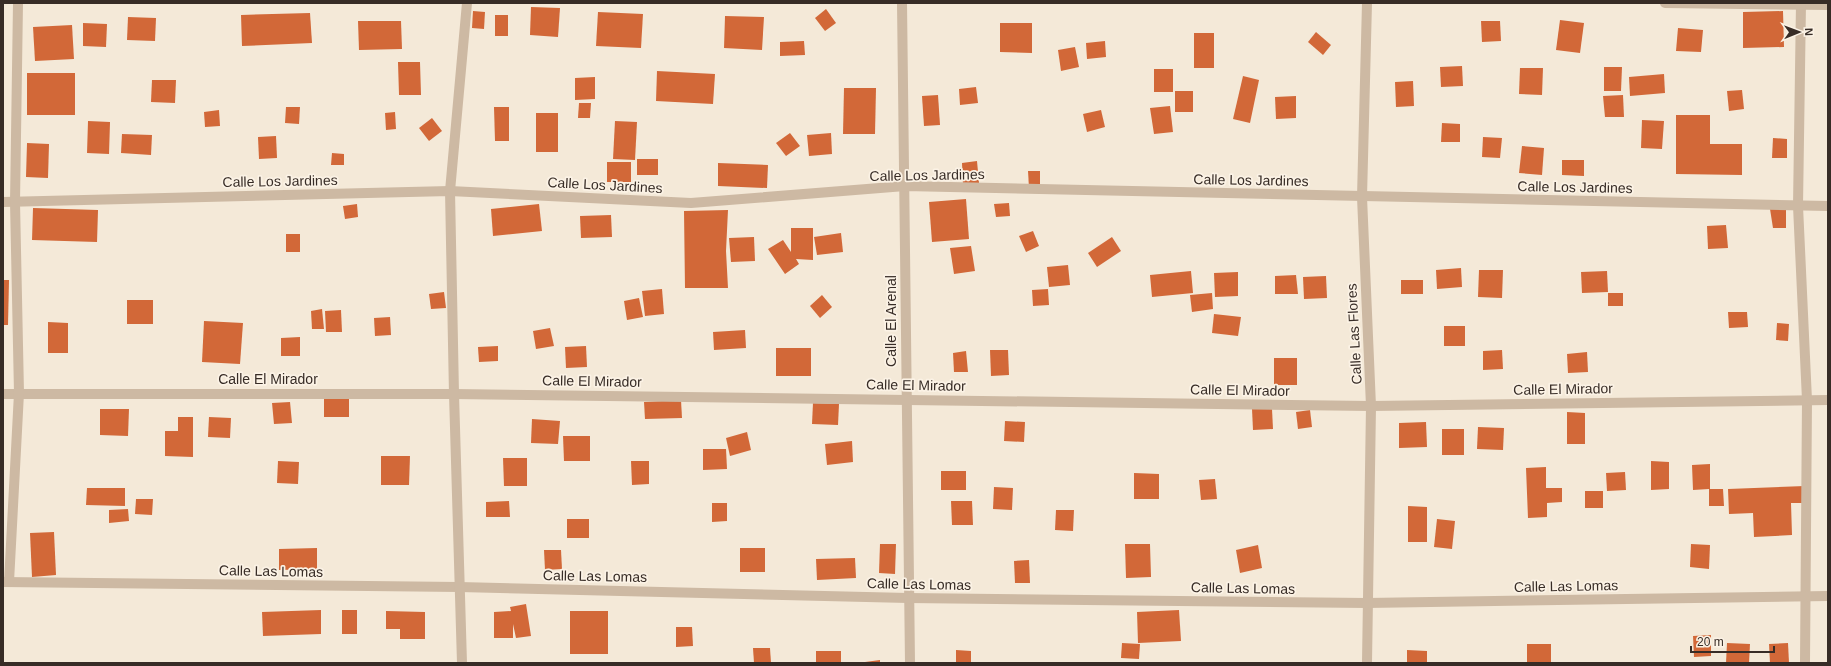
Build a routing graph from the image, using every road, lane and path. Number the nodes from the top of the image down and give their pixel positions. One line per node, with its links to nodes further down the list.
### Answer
1 (18, 3): 12 (street)
2 (467, 3): 9 (street)
3 (902, 3): 8 (street, Calle El Arenal)
4 (1367, 3): 10 (street, Calle Las Flores)
5 (1665, 3): 6 (street)
6 (1801, 4): 7 (street); 13 (street)
7 (1828, 5)
8 (905, 186): 9 (street, Calle Los Jardines); 10 (street, Calle Los Jardines); 18 (street, Calle El Arenal)
9 (450, 191): 12 (street, Calle Los Jardines); 17 (street)
10 (1362, 197): 13 (street, Calle Los Jardines); 21 (street, Calle Las Flores)
11 (3, 202): 12 (street, Calle Los Jardines)
12 (15, 202): 15 (street)
13 (1798, 206): 14 (street, Calle Los Jardines); 19 (street)
14 (1828, 206)
15 (19, 393): 16 (street, Calle El Mirador); 17 (street, Calle El Mirador); 22 (street)
16 (3, 394)
17 (454, 394): 18 (street, Calle El Mirador); 23 (street)
18 (905, 399): 21 (street, Calle El Mirador); 26 (street, Calle El Arenal)
19 (1807, 400): 20 (street, Calle El Mirador); 21 (street, Calle El Mirador); 25 (street)
20 (1828, 400)
21 (1371, 406): 27 (street, Calle Las Flores)
22 (6, 582): 23 (street, Calle Las Lomas)
23 (459, 587): 26 (street, Calle Las Lomas); 28 (street)
24 (1828, 596): 25 (street, Calle Las Lomas)
25 (1807, 597): 27 (street, Calle Las Lomas); 31 (street)
26 (908, 598): 27 (street, Calle Las Lomas); 29 (street, Calle El Arenal)
27 (1367, 603): 30 (street, Calle Las Flores)
28 (462, 663)
29 (910, 663)
30 (1367, 663)
31 (1805, 663)

